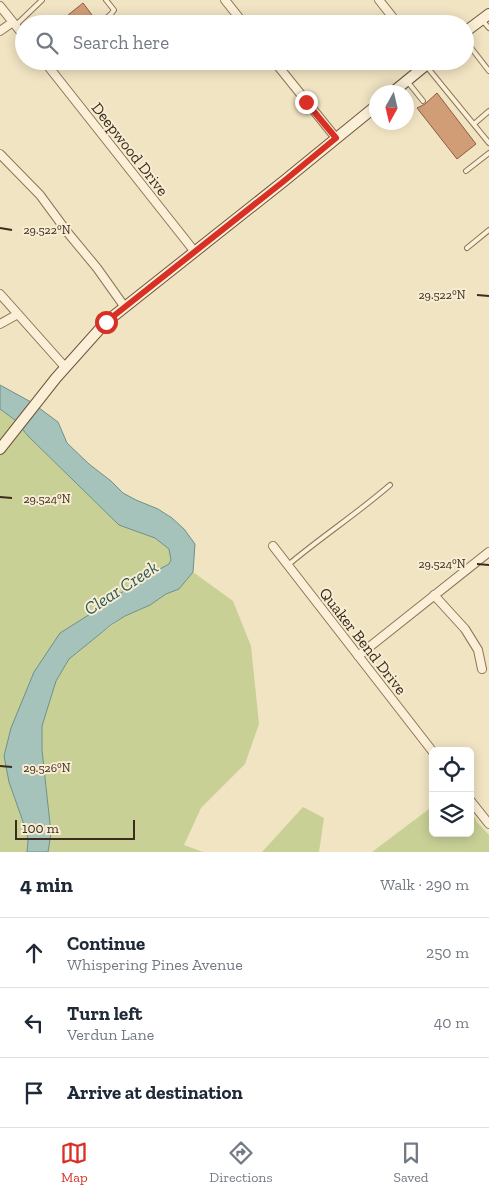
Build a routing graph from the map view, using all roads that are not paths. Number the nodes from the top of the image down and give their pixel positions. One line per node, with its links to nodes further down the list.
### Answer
1 (42, 0): 6 (lane)
2 (106, 0): 7 (lane)
3 (225, 0): 8 (street)
4 (379, 0): 9 (street)
5 (0, 6): 11 (street)
6 (25, 15)
7 (111, 15)
8 (237, 15)
9 (391, 15)
10 (485, 17): 13 (main road); 14 (lane)
11 (15, 20)
12 (15, 23): 15 (street)
13 (474, 25)
14 (489, 28)
15 (0, 32)
16 (474, 52): 21 (lane)
17 (51, 70): 35 (street, Deepwood Drive)
18 (281, 70): 28 (street)
19 (420, 70): 22 (main road)
20 (433, 70): 27 (lane)
21 (489, 71)
22 (407, 81): 23 (main road); 24 (lane)
23 (402, 85)
24 (423, 101)
25 (489, 111): 27 (lane)
26 (369, 112): 28 (main road)
27 (474, 124): 29 (lane)
28 (336, 138): 35 (main road)
29 (489, 143)
30 (489, 153): 32 (lane)
31 (0, 154): 37 (street)
32 (466, 171)
33 (489, 230): 34 (lane)
34 (467, 248)
35 (195, 252): 37 (main road)
36 (0, 294): 38 (street)
37 (124, 306): 40 (main road)
38 (18, 314): 39 (street); 40 (street)
39 (0, 324)
40 (65, 367): 41 (main road)
41 (1, 448)
42 (390, 484): 45 (lane)
43 (273, 546): 45 (street, Quaker Bend Drive)
44 (489, 552): 46 (street)
45 (288, 565): 47 (street, Quaker Bend Drive)
46 (434, 595): 47 (street); 48 (street)
47 (358, 656): 49 (street, Quaker Bend Drive)
48 (482, 669)
49 (429, 747)
50 (474, 805): 51 (street)
51 (489, 824)

